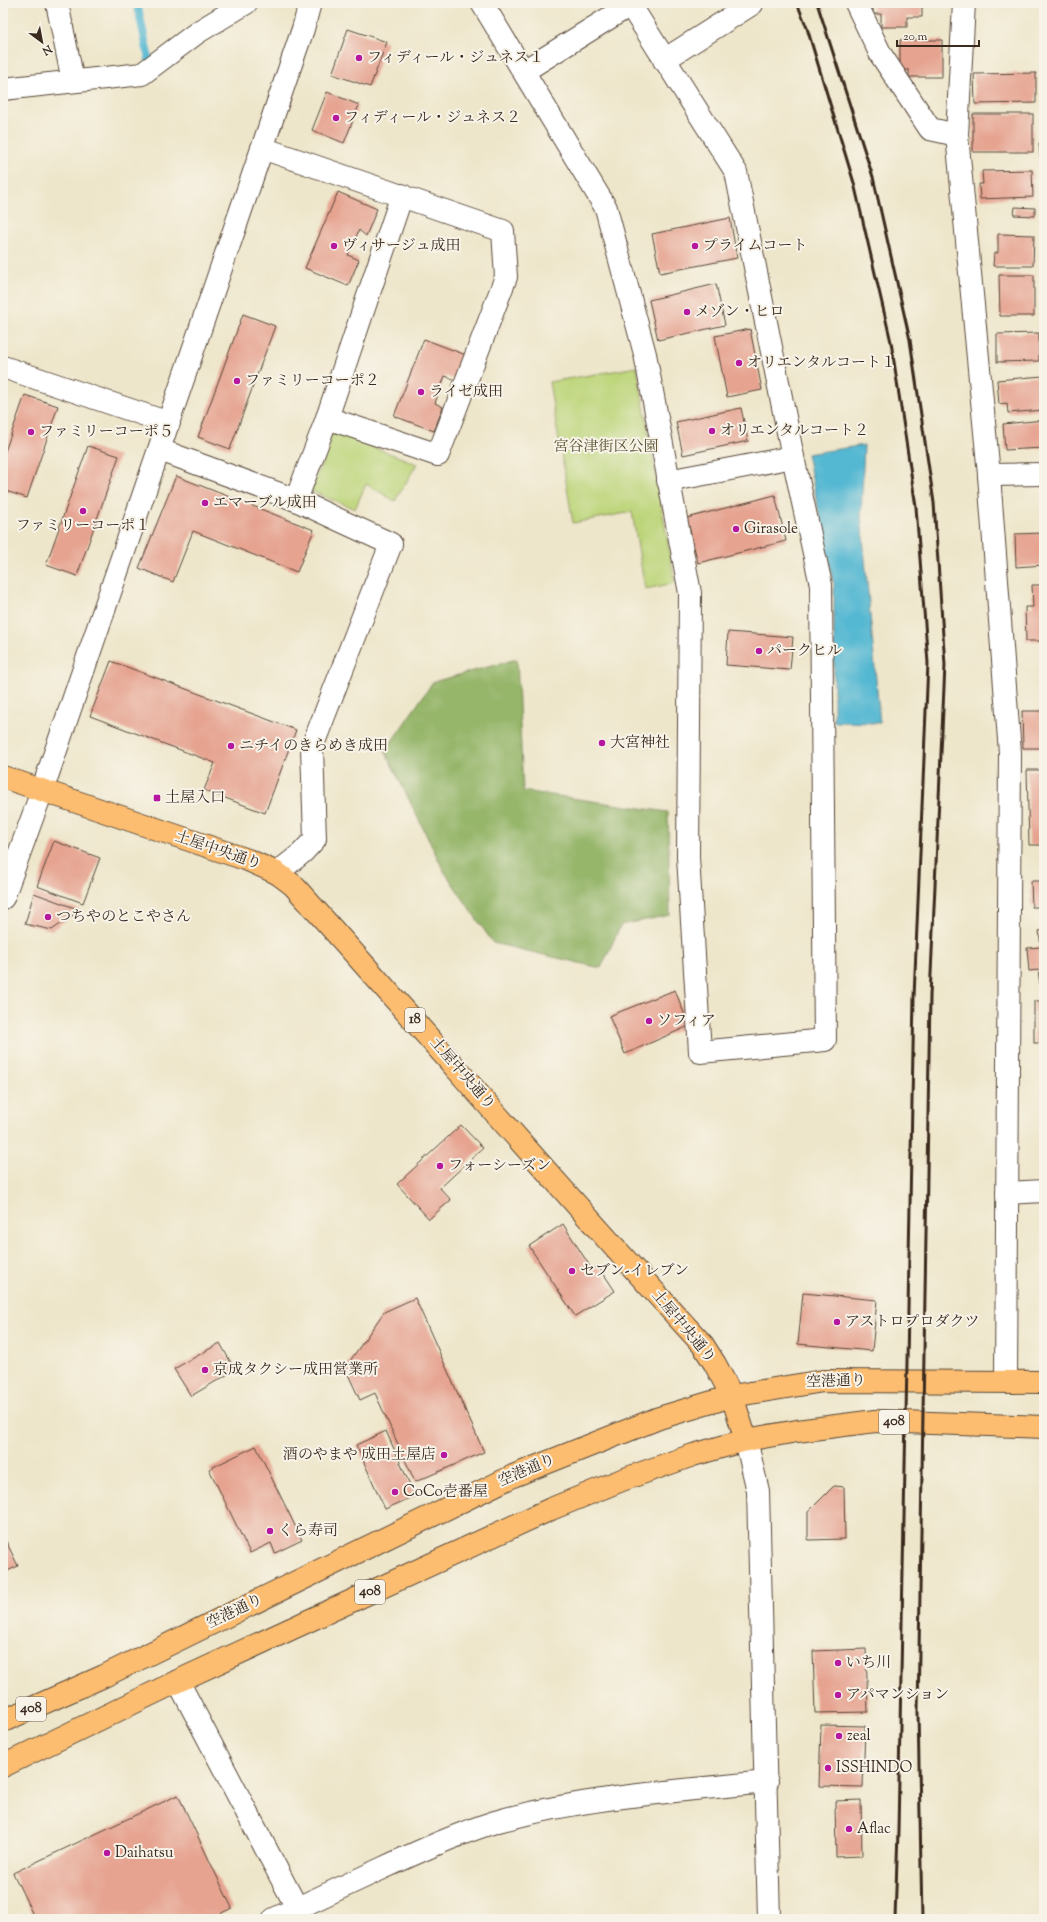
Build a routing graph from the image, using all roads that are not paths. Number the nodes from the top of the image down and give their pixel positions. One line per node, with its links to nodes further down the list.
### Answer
1 (57, 3): 11 (street)
2 (246, 3): 11 (street)
3 (310, 3): 14 (street)
4 (482, 3): 10 (street)
5 (752, 3): 9 (street)
6 (856, 3): 13 (street)
7 (964, 3): 13 (street)
8 (630, 4): 9 (street); 10 (street)
9 (664, 60): 20 (street)
10 (524, 71): 23 (street)
11 (73, 81): 12 (street)
12 (3, 89)
13 (957, 135): 22 (street)
14 (262, 148): 15 (street); 18 (street)
15 (402, 195): 17 (street); 17 (street)
16 (3, 367): 18 (street)
17 (327, 418): 24 (street)
18 (169, 423): 19 (street)
19 (160, 450): 24 (street); 26 (street)
20 (793, 457): 23 (street); 23 (street)
21 (1044, 474): 22 (street)
22 (989, 475): 30 (street)
23 (668, 481)
24 (296, 500): 27 (street)
25 (3, 777): 26 (main road, 土屋中央通り / 18)
26 (42, 791): 27 (main road, 土屋中央通り / 18); 28 (street)
27 (277, 872): 33 (main road, 土屋中央通り / 18)
28 (3, 898)
29 (1044, 1191): 30 (street)
30 (1007, 1193): 31 (street)
31 (1006, 1381): 32 (main road, 空港通り / 408); 33 (main road, 空港通り / 408)
32 (1044, 1382)
33 (732, 1396): 35 (main road, 土屋中央通り / 18); 37 (main road, 空港通り / 408)
34 (1044, 1427): 35 (main road, 408)
35 (746, 1440): 36 (main road, 408); 39 (street)
36 (178, 1681): 38 (main road, 408); 40 (street)
37 (3, 1721)
38 (3, 1766)
39 (767, 1782): 40 (street); 42 (street)
40 (297, 1908): 41 (street)
41 (274, 1919)
42 (769, 1919)

